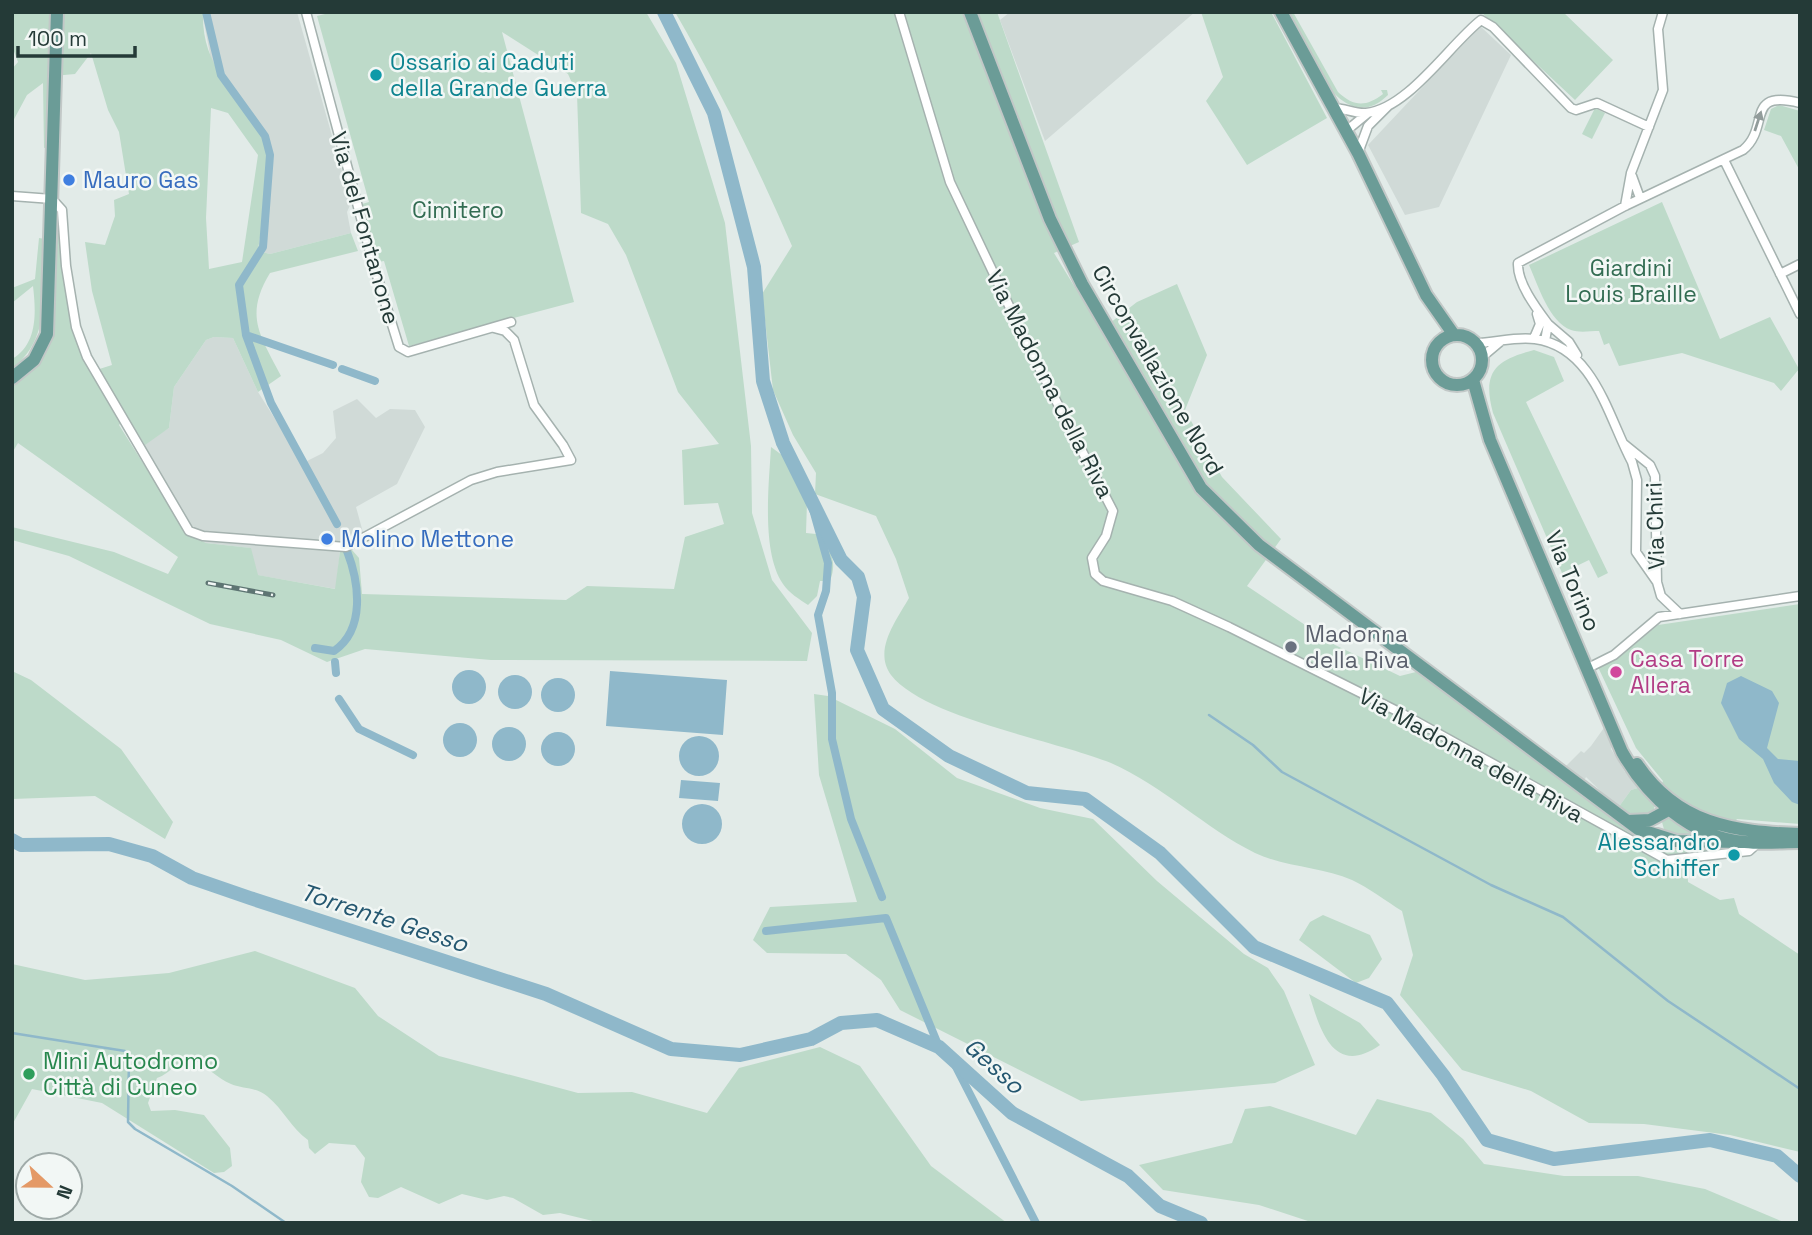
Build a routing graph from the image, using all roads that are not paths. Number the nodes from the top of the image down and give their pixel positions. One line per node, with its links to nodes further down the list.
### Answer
1 (58, 12): 19 (main road)
2 (306, 12): 28 (street, Via del Fontanone)
3 (899, 12): 53 (street, Via Madonna della Riva)
4 (970, 12): 49 (main road, Circonvallazione Nord)
5 (1281, 12): 9 (main road)
6 (1663, 12): 12 (street)
7 (1395, 99): 10 (street); 11 (street); 12 (street)
8 (1800, 103): 15 (street, one-way to 8)
9 (1334, 108): 10 (street); 13 (main road)
10 (1368, 113): 13 (street)
11 (1368, 127): 13 (street); 14 (street)
12 (1649, 127): 16 (street)
13 (1346, 131): 14 (main road)
14 (1358, 153): 23 (main road)
15 (1724, 160): 18 (street); 22 (street)
16 (1630, 173): 18 (street); 20 (street)
17 (12, 196): 19 (street)
18 (1640, 198): 20 (street)
19 (52, 199): 28 (street); 37 (main road)
20 (1625, 205): 24 (street, Via Chiri)
21 (1800, 264): 22 (street)
22 (1780, 274): 25 (street)
23 (1426, 295): 29 (main road); 31 (main road)
24 (1534, 304): 27 (street, Via Chiri); 30 (street, Via Chiri)
25 (1800, 314)
26 (511, 322): 28 (street, Via del Fontanone)
27 (1548, 324): 33 (street); 36 (street, Via Chiri)
28 (494, 328)
29 (1454, 335): 31 (main road); 34 (main road)
30 (1534, 338): 32 (street); 33 (street)
31 (1440, 341): 39 (main road)
32 (1501, 341): 34 (street); 35 (street)
33 (1545, 341): 36 (street)
34 (1475, 343): 35 (main road)
35 (1482, 357): 38 (main road)
36 (1578, 358): 41 (street, Via Chiri)
37 (12, 378)
38 (1473, 380): 39 (main road); 40 (main road, Via Torino)
39 (1461, 386): 40 (main road, Via Torino)
40 (1490, 440): 47 (main road, Via Torino)
41 (1622, 443): 42 (street, Via Chiri); 42 (street, Via Chiri)
42 (1657, 582): 43 (street, Via Chiri)
43 (1661, 596): 45 (street, Via Chiri); 46 (street, Via Chiri)
44 (1800, 596): 45 (street)
45 (1680, 614): 46 (street)
46 (1650, 622): 47 (street)
47 (1588, 667): 48 (main road, Via Torino)
48 (1670, 811): 49 (main road); 50 (main road, Via Torino); 51 (main road); 52 (main road, Via Torino)
49 (1628, 821): 51 (main road, Circonvallazione Nord)
50 (1800, 834)
51 (1662, 838): 52 (main road, Circonvallazione Nord)
52 (1742, 842): 53 (main road, Via Torino)
53 (1759, 842): 54 (main road, Via Torino)
54 (1800, 842)

